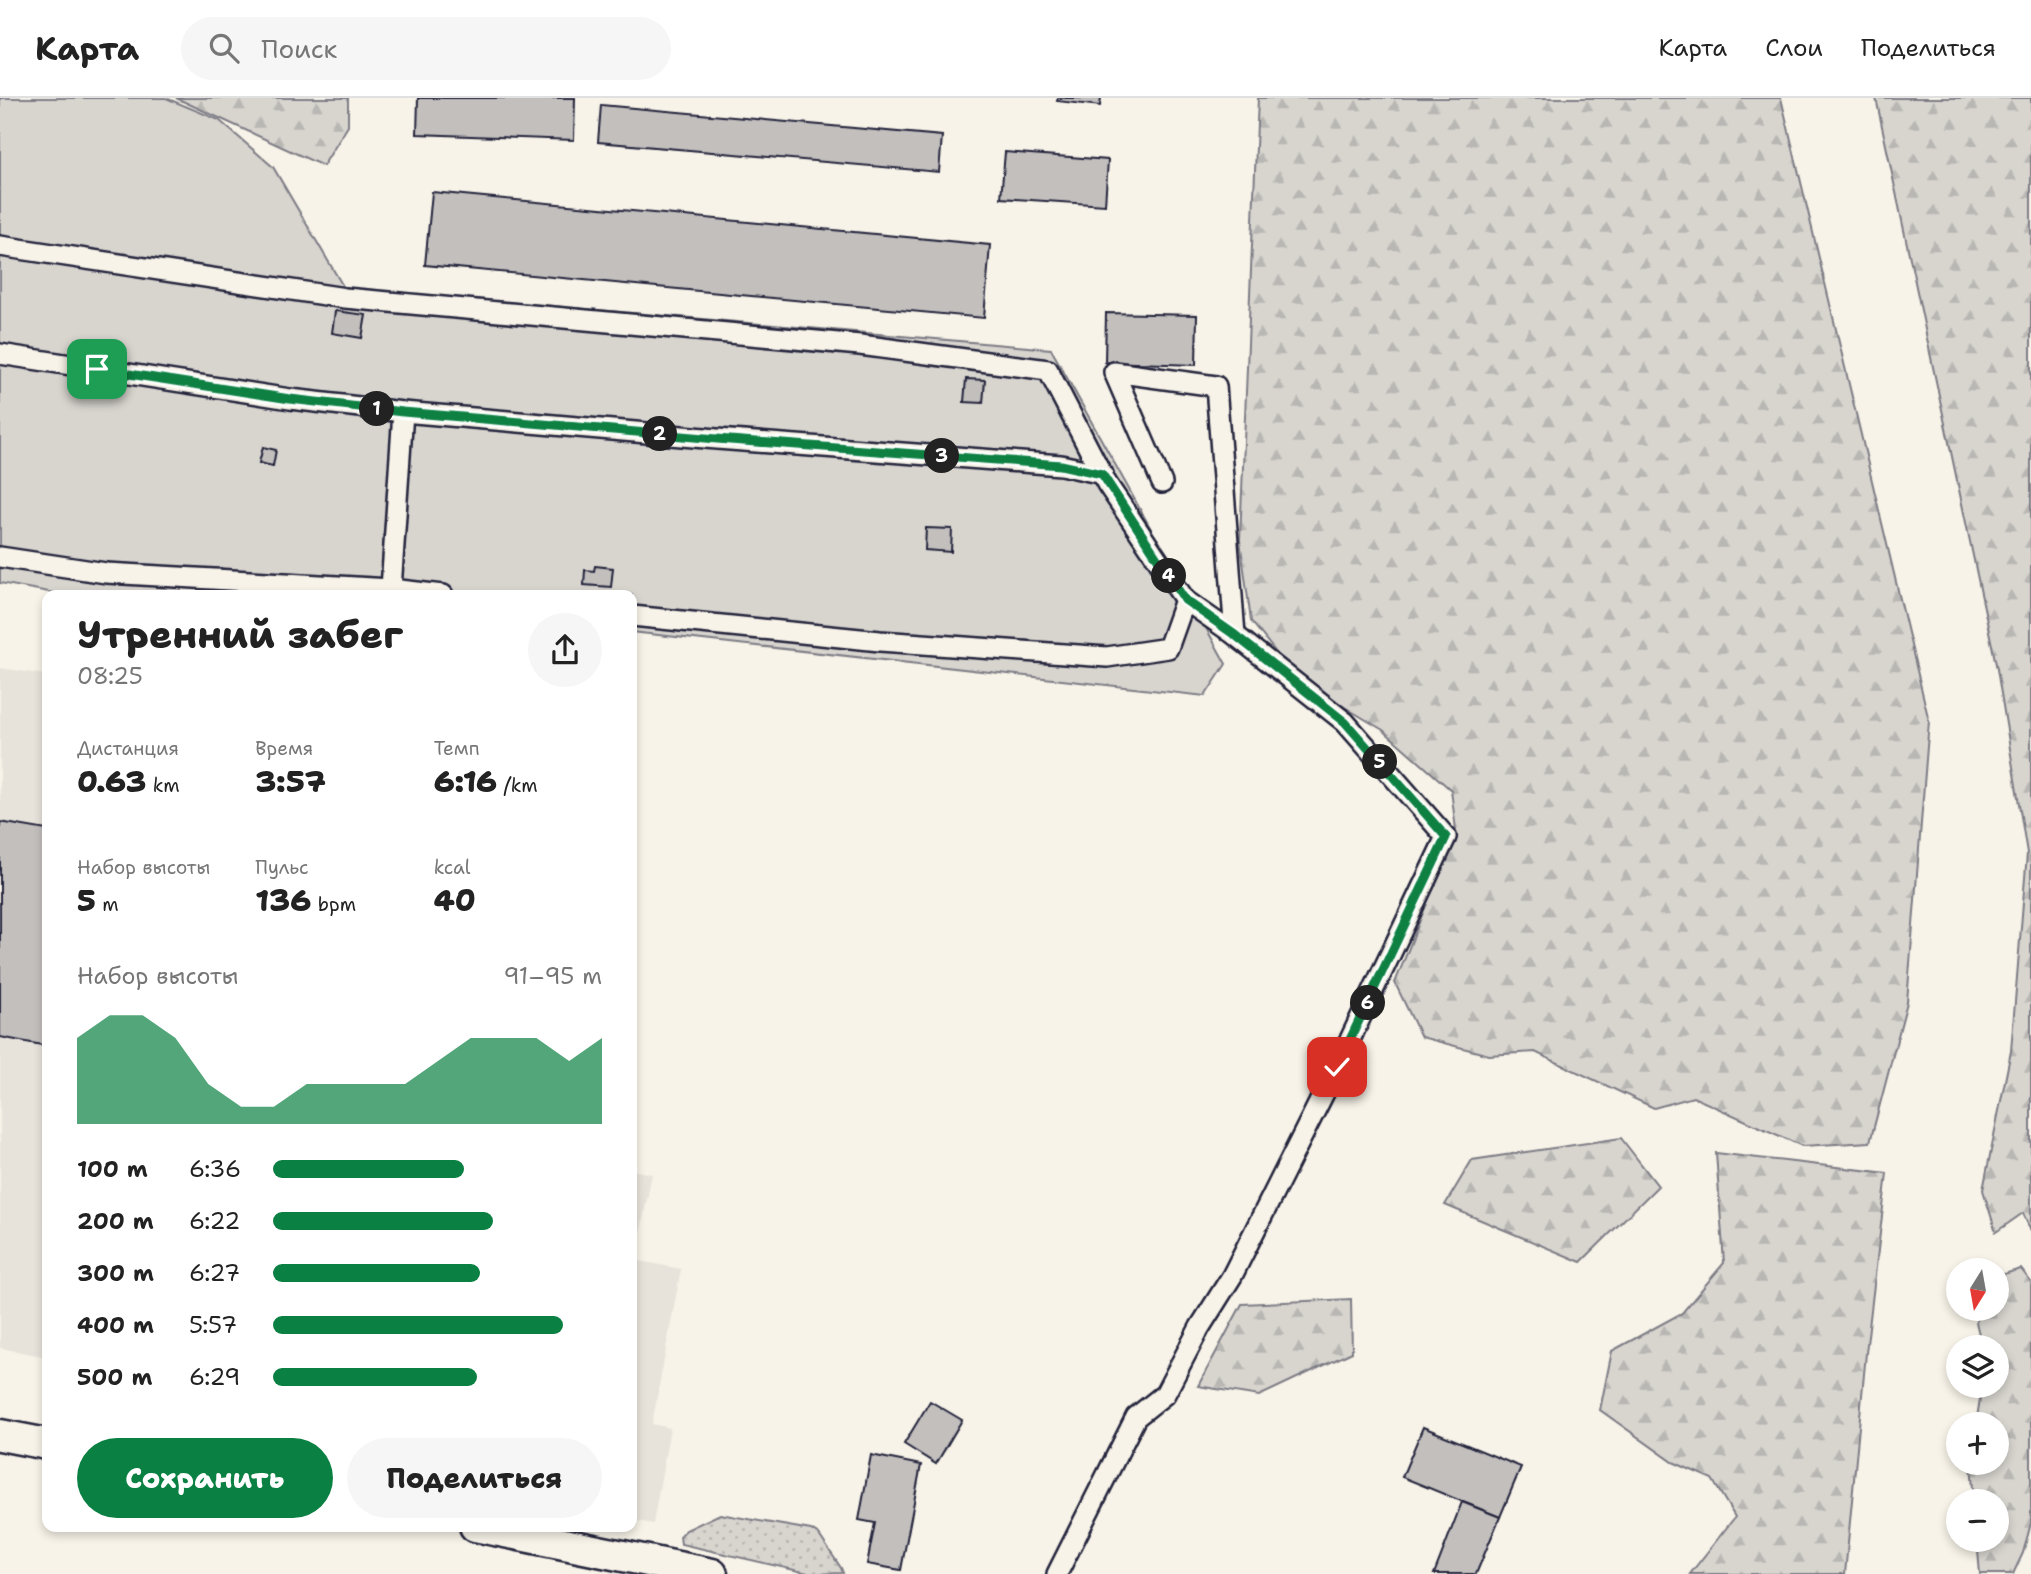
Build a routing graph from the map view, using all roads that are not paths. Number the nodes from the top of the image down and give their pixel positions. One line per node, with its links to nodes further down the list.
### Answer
1 (0, 246): 4 (street)
2 (0, 354): 3 (street)
3 (403, 412): 4 (street); 7 (street)
4 (1102, 474): 9 (street)
5 (1161, 483): 11 (street)
6 (0, 556): 7 (street)
7 (391, 589): 8 (street)
8 (400, 590)
9 (1185, 600): 10 (street); 11 (street)
10 (637, 617)
11 (1235, 635): 16 (street)
12 (0, 1435): 13 (main road)
13 (42, 1443)
14 (505, 1532): 15 (main road)
15 (712, 1574)
16 (1057, 1574)

